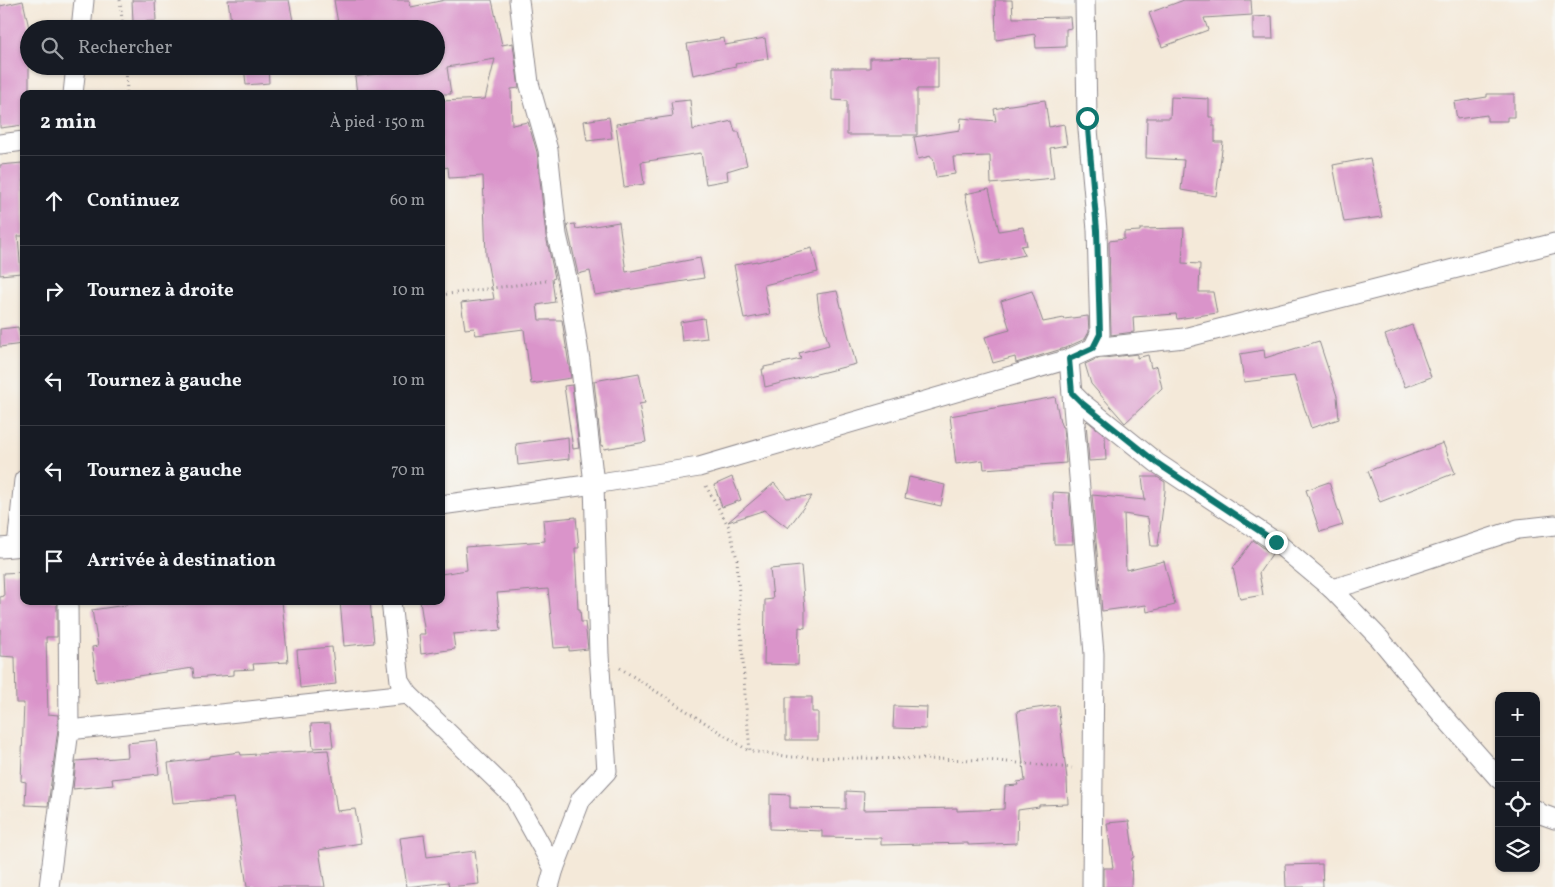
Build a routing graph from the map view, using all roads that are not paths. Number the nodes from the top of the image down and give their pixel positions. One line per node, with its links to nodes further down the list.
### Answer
1 (84, 0): 4 (street)
2 (519, 0): 13 (street)
3 (1085, 0): 10 (street)
4 (82, 20)
5 (75, 75): 6 (street)
6 (73, 90)
7 (20, 141): 8 (street)
8 (0, 144)
9 (1555, 243): 10 (street)
10 (1093, 348): 11 (street)
11 (1069, 359): 12 (street); 13 (street)
12 (1072, 393): 18 (street); 29 (street)
13 (594, 484): 14 (street); 26 (street)
14 (445, 504)
15 (20, 507): 17 (street)
16 (1555, 525): 18 (street)
17 (14, 547)
18 (1332, 589): 23 (street)
19 (68, 605): 22 (street)
20 (391, 605): 21 (street)
21 (408, 694): 22 (street); 26 (street)
22 (69, 730): 27 (street)
23 (1495, 774)
24 (1540, 813): 25 (street)
25 (1555, 819)
26 (554, 869): 28 (street)
27 (49, 887)
28 (549, 887)
29 (1092, 887)

